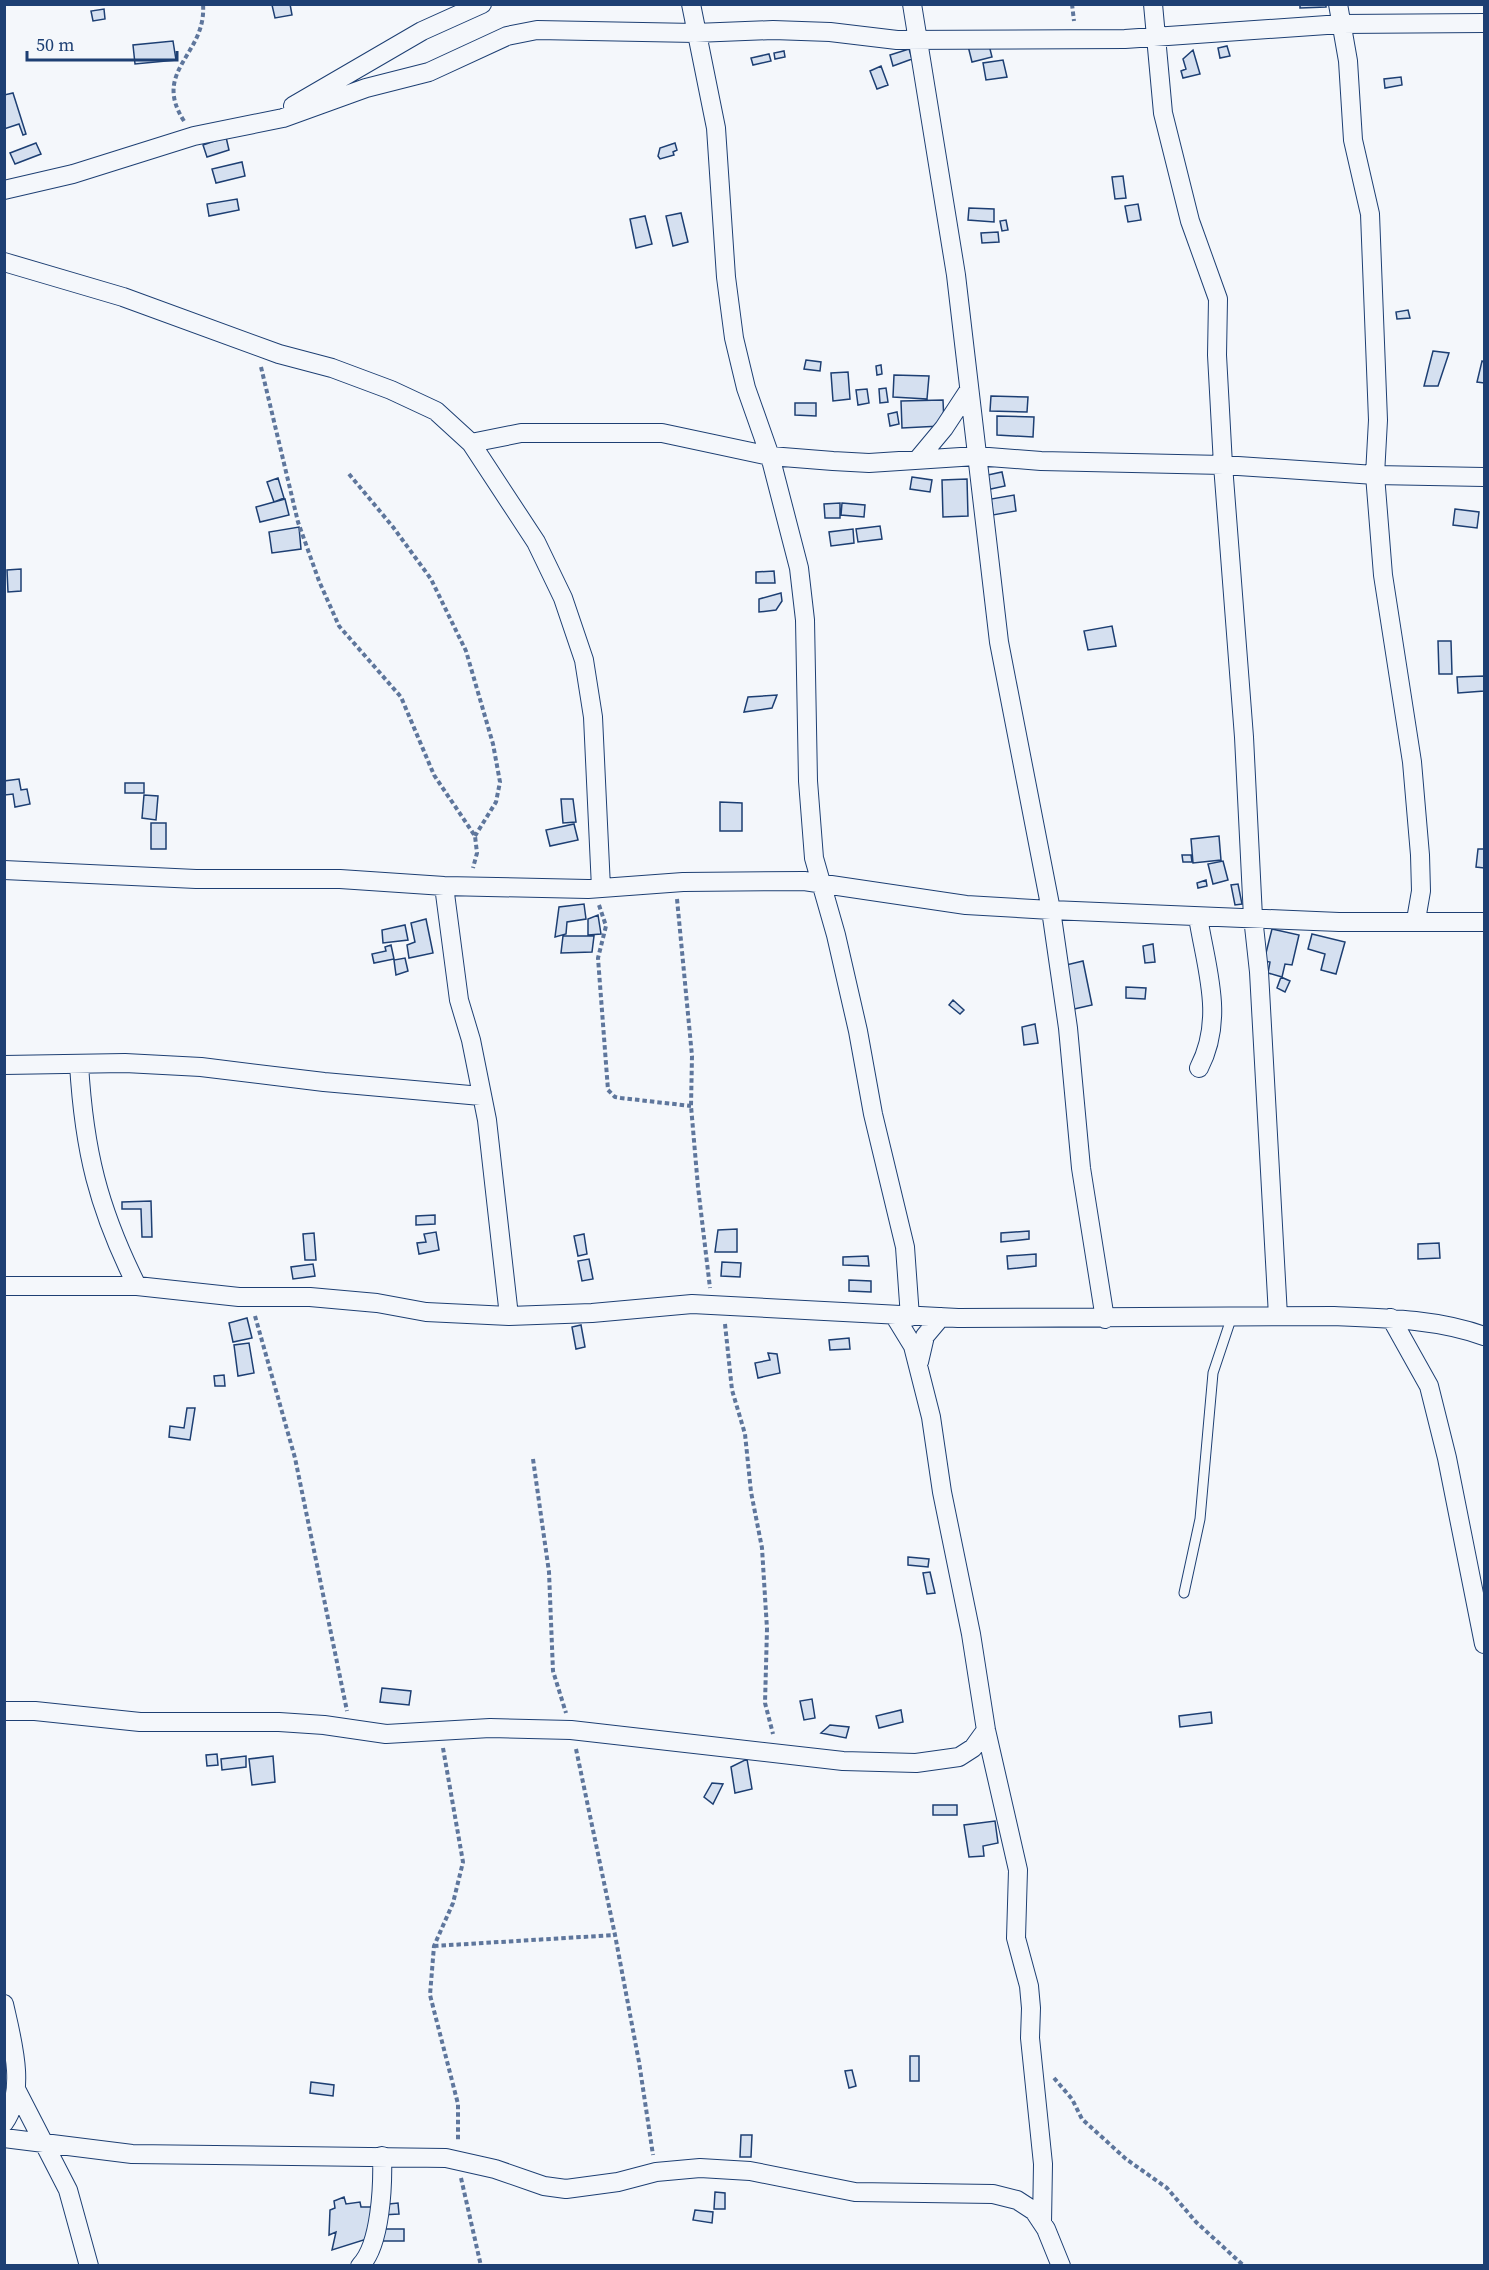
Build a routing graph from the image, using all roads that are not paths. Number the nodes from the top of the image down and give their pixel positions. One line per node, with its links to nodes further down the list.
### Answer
1 (482, 4): 11 (street)
2 (691, 4): 8 (street)
3 (912, 4): 10 (street)
4 (1153, 4): 9 (street)
5 (1338, 4): 7 (street)
6 (1485, 23): 7 (street)
7 (1341, 24): 9 (street); 20 (street)
8 (695, 33): 10 (street); 11 (street); 16 (street)
9 (1155, 38): 10 (street); 19 (street)
10 (918, 40): 14 (street)
11 (261, 124): 12 (street)
12 (4, 190)
13 (4, 261): 15 (street)
14 (969, 390): 17 (street); 18 (street)
15 (471, 443): 16 (street); 25 (street)
16 (770, 456): 18 (street); 23 (street)
17 (976, 456): 18 (street); 19 (street); 26 (street)
18 (919, 458)
19 (1223, 465): 20 (street); 28 (street)
20 (1375, 475): 21 (street); 29 (street)
21 (1485, 477)
22 (4, 870): 24 (street)
23 (820, 883): 25 (street); 26 (street); 38 (street)
24 (444, 886): 25 (street); 34 (street)
25 (595, 889)
26 (1051, 910): 27 (street); 43 (street)
27 (1198, 917): 28 (street); 33 (street)
28 (1253, 917): 29 (street); 40 (street)
29 (1416, 920): 30 (street)
30 (1485, 922)
31 (79, 1064): 32 (street); 34 (street); 36 (street)
32 (4, 1065)
33 (1199, 1068)
34 (481, 1096): 37 (street)
35 (4, 1286): 36 (street)
36 (137, 1286): 37 (street)
37 (509, 1316): 38 (street)
38 (902, 1316): 41 (street); 45 (street)
39 (1232, 1316): 40 (street); 43 (street); 46 (lane)
40 (1278, 1316): 42 (street)
41 (941, 1317): 43 (street); 45 (street)
42 (1391, 1318): 44 (street); 47 (street)
43 (1105, 1319)
44 (1485, 1336)
45 (918, 1364): 49 (street)
46 (1184, 1593)
47 (1485, 1644)
48 (4, 1711): 49 (street)
49 (986, 1730): 56 (street)
50 (4, 2004): 51 (street)
51 (16, 2089): 52 (street); 54 (street)
52 (4, 2123)
53 (4, 2139): 54 (street)
54 (43, 2142): 55 (street); 57 (street)
55 (382, 2156): 56 (street); 58 (street)
56 (1042, 2223): 59 (street)
57 (89, 2265)
58 (360, 2265)
59 (1061, 2265)

